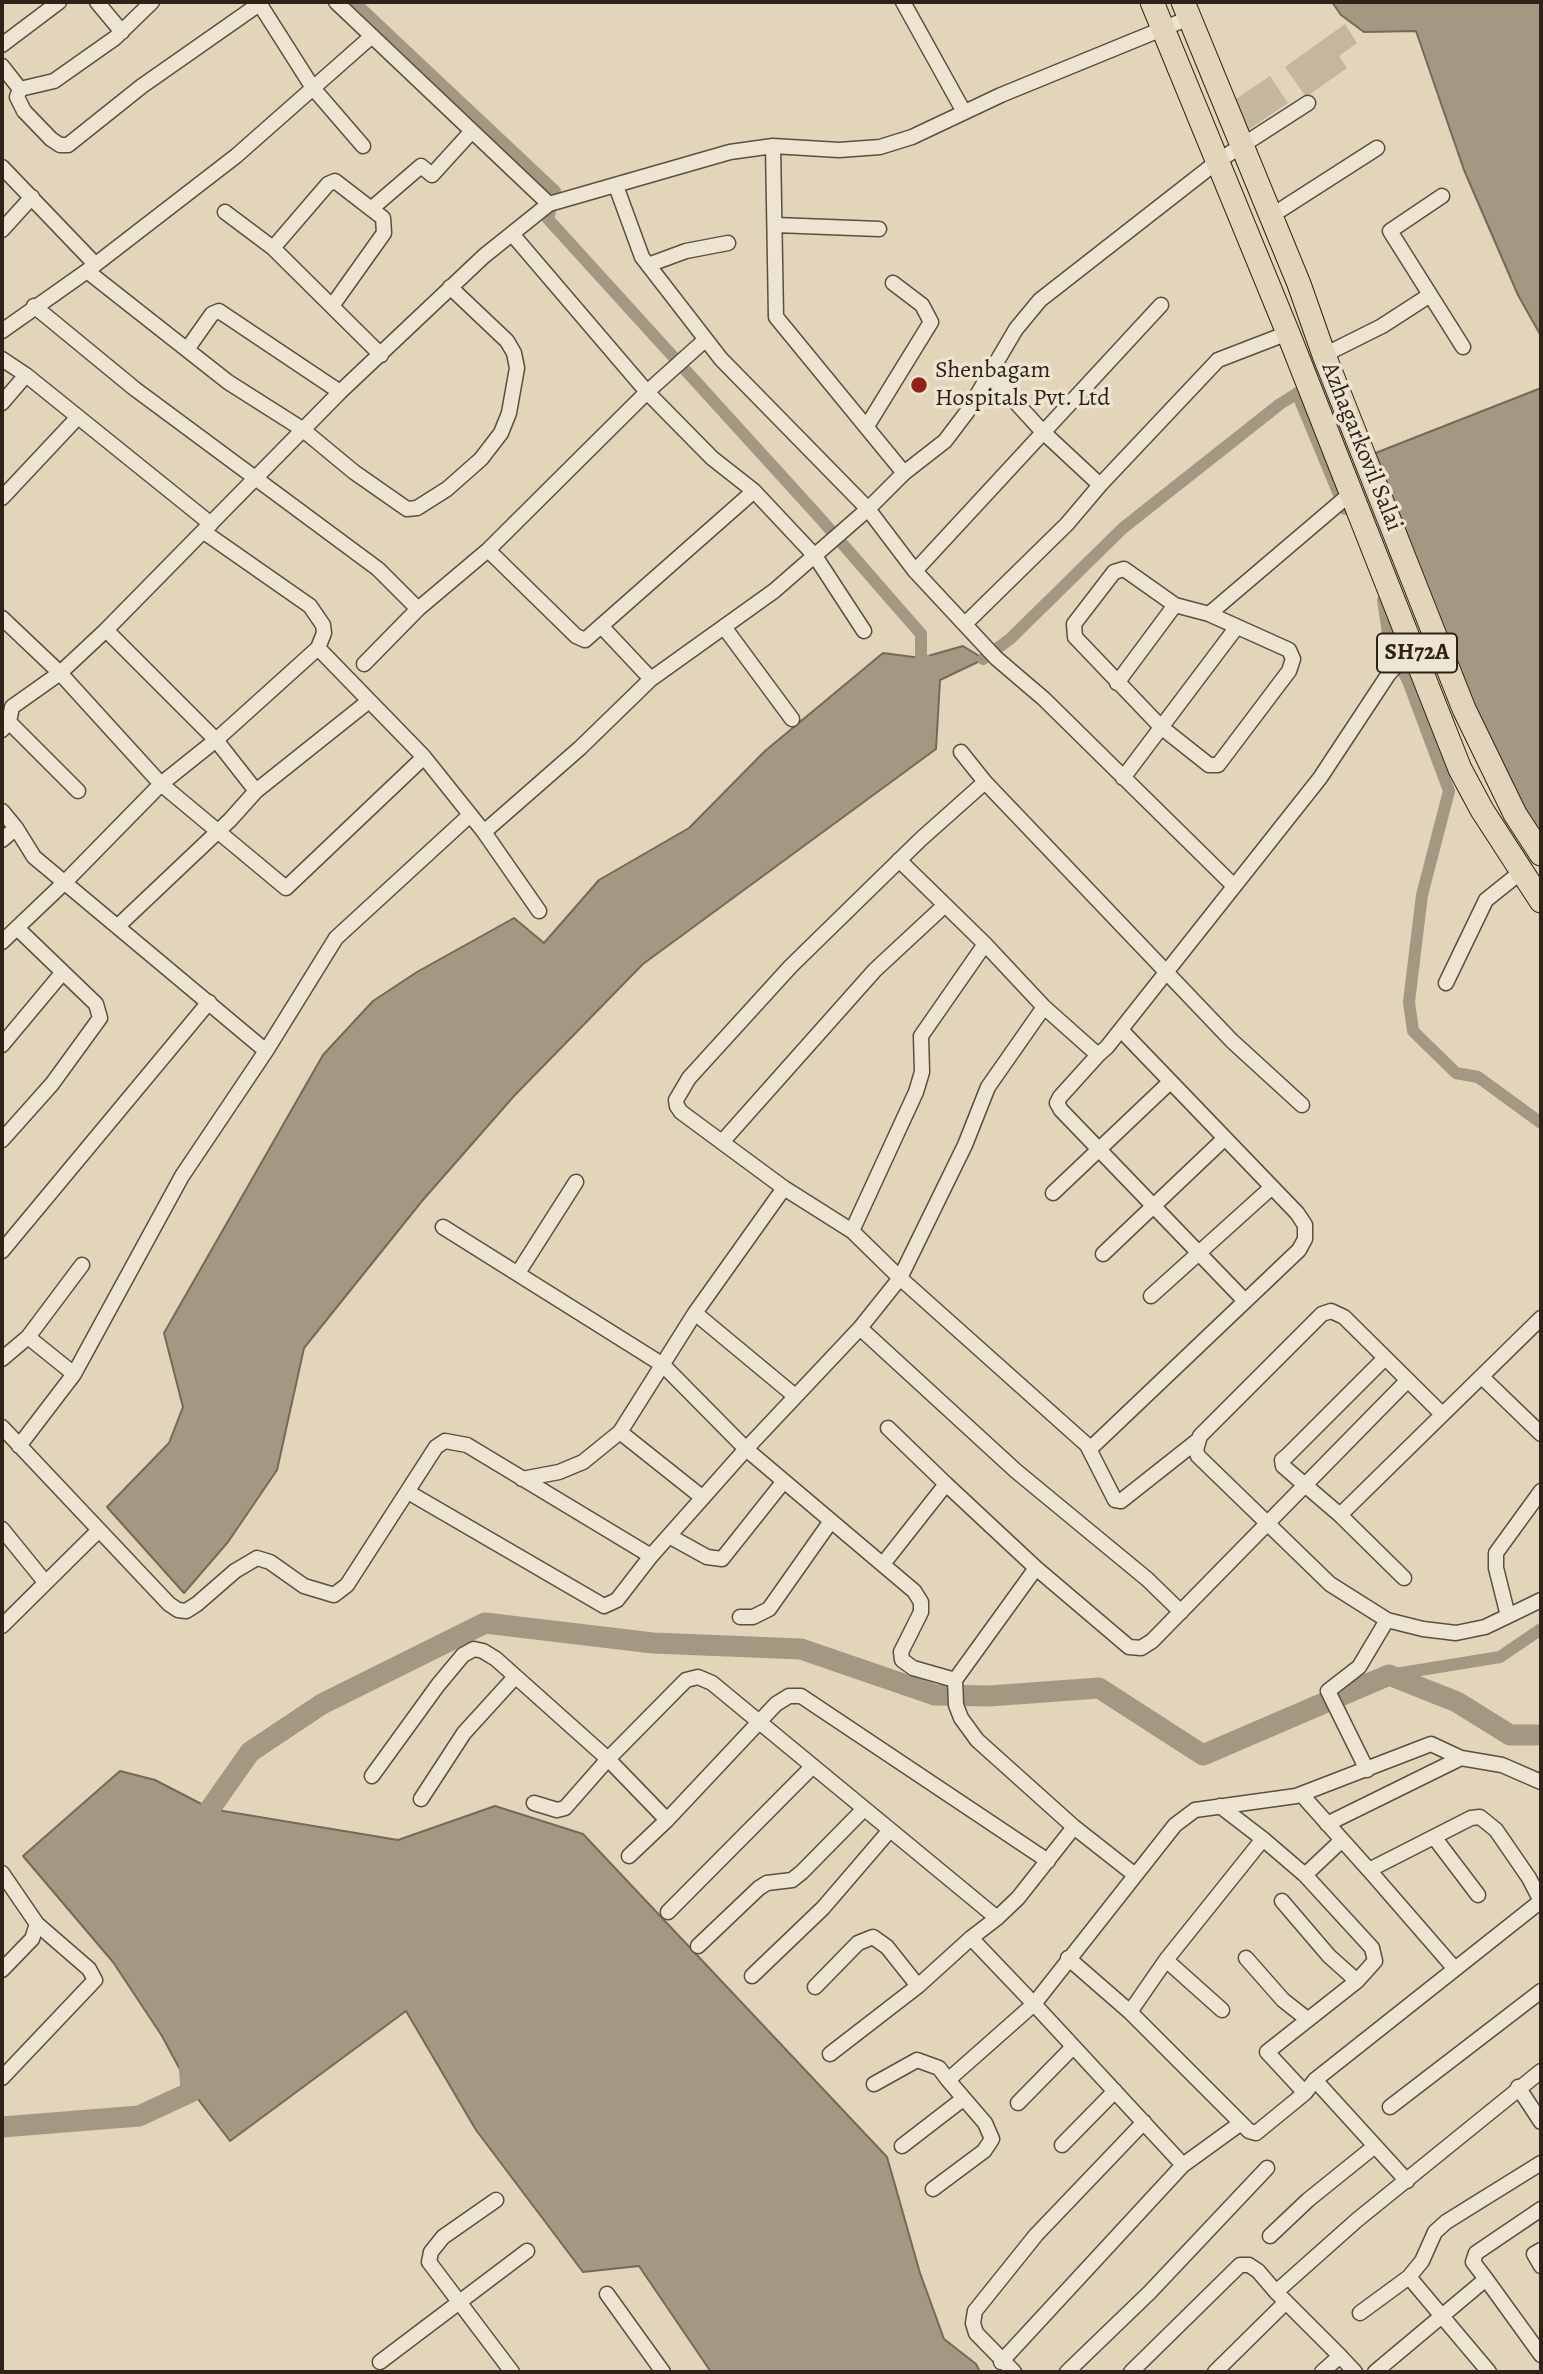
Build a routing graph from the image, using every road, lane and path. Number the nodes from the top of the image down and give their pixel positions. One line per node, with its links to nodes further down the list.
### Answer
1 (59, 2): 12 (street)
2 (97, 2): 10 (street)
3 (152, 2): 10 (street)
4 (336, 2): 11 (street)
5 (904, 2): 17 (street)
6 (1152, 2): 9 (main road, Azhagarkovil Salai / SH72A)
7 (260, 3): 14 (street); 15 (street)
8 (1186, 10): 9 (street); 19 (main road, Azhagarkovil Salai / SH72A)
9 (1162, 29): 17 (street); 23 (main road, Azhagarkovil Salai / SH72A)
10 (122, 32): 15 (street)
11 (372, 36): 14 (street); 18 (street)
12 (2, 45)
13 (2, 66): 15 (street)
14 (313, 88): 20 (street); 39 (street)
15 (20, 89)
16 (1308, 103): 19 (street)
17 (964, 111): 21 (street)
18 (472, 131): 28 (street); 29 (street)
19 (1241, 145): 23 (street); 31 (main road, Azhagarkovil Salai / SH72A)
20 (363, 146)
21 (773, 146): 25 (street); 32 (street)
22 (1377, 148): 31 (street)
23 (1218, 161): 47 (main road, Azhagarkovil Salai / SH72A); 54 (street)
24 (2, 167): 27 (street)
25 (616, 186): 28 (street); 38 (street)
26 (1442, 195): 42 (street)
27 (32, 197): 34 (street); 39 (street)
28 (552, 204): 35 (street)
29 (371, 209): 37 (street); 45 (street)
30 (225, 212): 37 (street)
31 (1271, 216): 53 (main road, Azhagarkovil Salai / SH72A)
32 (776, 225): 33 (street); 60 (street)
33 (879, 229)
34 (2, 230)
35 (512, 234): 41 (street); 57 (street)
36 (728, 243): 38 (street)
37 (272, 248): 45 (street)
38 (648, 265): 48 (street)
39 (91, 268): 44 (street); 50 (street)
40 (893, 283): 60 (street)
41 (450, 287): 51 (street); 61 (street)
42 (1430, 295): 49 (street); 53 (street)
43 (1161, 305): 62 (street)
44 (34, 306): 46 (street); 64 (street)
45 (332, 306): 51 (street)
46 (2, 331)
47 (1288, 333): 65 (street); 68 (main road, Azhagarkovil Salai / SH72A)
48 (705, 340): 57 (street); 69 (street)
49 (1463, 346)
50 (188, 348): 56 (street); 61 (street)
51 (381, 355): 56 (street)
52 (2, 359): 55 (street)
53 (1328, 366): 109 (main road, Azhagarkovil Salai / SH72A)
54 (990, 374): 62 (street); 63 (street)
55 (26, 375): 58 (street); 59 (street)
56 (340, 392): 61 (street)
57 (648, 392): 66 (street); 71 (street)
58 (2, 403)
59 (78, 417): 67 (street); 70 (street)
60 (867, 426): 63 (street)
61 (302, 429): 64 (street)
62 (1042, 431): 65 (street); 73 (street)
63 (904, 473): 69 (street)
64 (259, 478): 70 (street); 75 (street)
65 (1100, 485): 78 (street)
66 (754, 491): 72 (street); 80 (street)
67 (2, 498)
68 (1344, 499): 76 (street); 85 (main road, Azhagarkovil Salai / SH72A)
69 (869, 509): 72 (street); 73 (street)
70 (208, 528): 82 (street); 84 (street)
71 (488, 550): 75 (street); 80 (street)
72 (815, 556): 79 (street); 83 (street)
73 (915, 571): 78 (street)
74 (1175, 606): 76 (street); 89 (street); 89 (street)
75 (418, 609): 86 (street)
76 (1209, 614): 81 (street)
77 (2, 618): 87 (street)
78 (966, 623): 98 (street)
79 (724, 626): 88 (street); 92 (street)
80 (603, 628): 88 (street)
81 (1236, 628): 94 (street); 94 (street)
82 (106, 630): 87 (street); 95 (street)
83 (864, 631)
84 (318, 648): 90 (street); 95 (street)
85 (1409, 657): 111 (main road, Azhagarkovil Salai / SH72A); 113 (street)
86 (364, 664)
87 (61, 673): 91 (street); 100 (street)
88 (651, 679): 107 (street)
89 (1117, 683): 94 (street)
90 (369, 701): 97 (street); 102 (street)
91 (7, 702): 93 (street)
92 (792, 719)
93 (6, 726): 101 (street)
94 (1161, 727): 98 (street)
95 (216, 740): 100 (street); 102 (street)
96 (961, 752): 99 (street)
97 (424, 757): 104 (street); 106 (street)
98 (1123, 778): 113 (street)
99 (985, 782): 110 (street); 122 (street)
100 (161, 784): 106 (street); 112 (street)
101 (78, 791)
102 (256, 791): 106 (street)
103 (2, 811): 105 (street)
104 (470, 815): 107 (street); 128 (street)
105 (16, 828): 108 (street); 112 (street)
106 (217, 832): 117 (street)
107 (484, 832): 116 (street)
108 (2, 840)
109 (1541, 854)
110 (899, 860): 115 (street); 134 (street)
111 (1521, 872): 114 (main road, Azhagarkovil Salai / SH72A); 123 (street)
112 (65, 883): 117 (street); 118 (street)
113 (1234, 886): 122 (street)
114 (1541, 901)
115 (945, 905): 120 (street); 134 (street)
116 (540, 911)
117 (118, 926): 124 (street)
118 (17, 928): 119 (street); 121 (street)
119 (2, 942)
120 (985, 944): 125 (street); 142 (street)
121 (63, 972): 127 (street); 133 (street)
122 (1166, 973): 126 (street); 131 (street)
123 (1447, 983)
124 (209, 1002): 128 (street); 143 (street)
125 (1044, 1007): 129 (street); 148 (street)
126 (1121, 1030): 129 (street); 130 (street)
127 (2, 1045)
128 (267, 1051): 158 (street)
129 (1098, 1055): 135 (street)
130 (1170, 1082): 132 (street); 135 (street)
131 (1302, 1105)
132 (1225, 1138): 137 (street); 140 (street)
133 (2, 1140)
134 (722, 1142): 138 (street)
135 (1099, 1147): 139 (street); 140 (street)
136 (576, 1182): 147 (street)
137 (1272, 1187): 144 (street); 150 (street)
138 (784, 1188): 142 (street); 151 (street)
139 (1053, 1193)
140 (1154, 1206): 144 (street); 145 (street)
141 (443, 1227): 147 (street)
142 (852, 1231): 148 (street)
143 (2, 1251)
144 (1198, 1252): 149 (street); 150 (street)
145 (1103, 1254)
146 (82, 1265): 154 (street)
147 (518, 1273): 157 (street)
148 (900, 1278): 153 (street); 169 (street)
149 (1151, 1296)
150 (1245, 1301): 169 (street)
151 (695, 1313): 157 (street); 161 (street)
152 (1541, 1318): 159 (street)
153 (860, 1328): 161 (street); 190 (street)
154 (28, 1337): 155 (street); 158 (street)
155 (2, 1359)
156 (1384, 1359): 160 (street); 167 (street); 174 (street)
157 (663, 1365): 165 (street); 170 (street)
158 (74, 1374): 168 (street)
159 (1483, 1378): 162 (street); 166 (street)
160 (1407, 1381): 162 (street); 174 (street)
161 (795, 1396): 170 (street)
162 (1442, 1414): 178 (street)
163 (2, 1427): 168 (street)
164 (888, 1428): 173 (street)
165 (620, 1432): 171 (street); 177 (street)
166 (1541, 1434)
167 (1196, 1441): 169 (street); 180 (street)
168 (19, 1446): 182 (street)
169 (1087, 1446)
170 (746, 1449): 172 (street); 177 (street)
171 (522, 1479): 176 (street); 184 (street)
172 (784, 1481): 179 (street); 183 (street)
173 (946, 1484): 185 (street); 186 (street)
174 (1305, 1485): 178 (street); 180 (street)
175 (1541, 1491): 191 (street)
176 (408, 1492): 182 (street); 184 (street)
177 (703, 1498): 183 (street)
178 (1340, 1515): 187 (street)
179 (831, 1521): 185 (street); 192 (street)
180 (1269, 1524): 190 (street); 193 (street)
181 (2, 1528): 188 (street)
182 (99, 1530): 188 (street)
183 (669, 1536): 184 (street)
184 (651, 1556)
185 (883, 1564): 196 (street)
186 (1036, 1567): 190 (street); 196 (street)
187 (1404, 1578)
188 (45, 1582): 194 (street)
189 (1541, 1600): 191 (street)
190 (1181, 1612)
191 (1508, 1616): 193 (street)
192 (740, 1617)
193 (1387, 1620): 201 (street)
194 (2, 1626)
195 (515, 1677): 199 (street); 202 (street); 205 (street)
196 (956, 1684): 211 (street)
197 (760, 1722): 199 (street); 200 (street); 209 (street); 217 (street)
198 (1461, 1758): 201 (street); 203 (street); 210 (street)
199 (608, 1759): 206 (street); 209 (street)
200 (813, 1766): 208 (street); 225 (street)
201 (1367, 1770): 204 (street)
202 (372, 1776)
203 (1541, 1782)
204 (1301, 1794): 207 (street); 210 (street)
205 (421, 1799)
206 (534, 1803)
207 (1220, 1806): 214 (street); 220 (street)
208 (864, 1809): 212 (street); 229 (street)
209 (667, 1820): 216 (street)
210 (1327, 1824): 215 (street)
211 (1074, 1827): 217 (street); 220 (street)
212 (890, 1830): 226 (street); 235 (street)
213 (1434, 1836): 218 (street); 222 (street); 224 (street)
214 (1264, 1839): 221 (street); 232 (street)
215 (1342, 1840): 218 (street); 221 (street)
216 (629, 1856)
217 (1048, 1861): 226 (street)
218 (1369, 1870): 233 (street)
219 (2, 1873): 227 (street)
220 (1135, 1875): 230 (street)
221 (1305, 1875): 236 (street)
222 (1478, 1895)
223 (1282, 1901): 236 (street)
224 (1541, 1901): 233 (street)
225 (668, 1912)
226 (997, 1918): 228 (street)
227 (37, 1924): 234 (street); 247 (street)
228 (971, 1938): 237 (street); 240 (street)
229 (698, 1946)
230 (1068, 1958): 240 (street); 242 (street)
231 (1246, 1958): 243 (street)
232 (1166, 1960): 241 (street); 242 (street)
233 (1455, 1969): 249 (street)
234 (2, 1970)
235 (752, 1976)
236 (1357, 1981): 243 (street)
237 (918, 1986): 238 (street); 245 (street)
238 (815, 1987)
239 (1541, 1991): 256 (street)
240 (1034, 2004): 244 (street); 248 (street)
241 (1222, 2010)
242 (1130, 2012): 259 (street)
243 (1307, 2019): 253 (street)
244 (1073, 2046): 252 (street); 255 (street)
245 (830, 2054)
246 (1541, 2070): 251 (street)
247 (2, 2078)
248 (948, 2080): 250 (street); 254 (street)
249 (1315, 2080): 253 (street); 262 (street)
250 (874, 2084)
251 (1517, 2087): 258 (street); 266 (street)
252 (1115, 2091): 257 (street); 260 (street)
253 (1305, 2093): 259 (street)
254 (963, 2099): 261 (street); 267 (street)
255 (1018, 2104)
256 (1390, 2106)
257 (1144, 2122): 264 (street); 284 (street)
258 (1541, 2122)
259 (1241, 2123): 264 (street)
260 (1062, 2145)
261 (902, 2146)
262 (1375, 2146): 266 (street); 270 (street)
263 (1541, 2163): 274 (street)
264 (1183, 2165): 284 (street)
265 (1267, 2168): 289 (street)
266 (1407, 2181): 277 (street)
267 (933, 2189)
268 (496, 2200): 278 (street)
269 (1541, 2209): 275 (street)
270 (1270, 2236)
271 (1541, 2250): 273 (street)
272 (527, 2251): 278 (street)
273 (1541, 2266)
274 (1409, 2277): 279 (street); 280 (street)
275 (1486, 2278): 280 (street); 281 (street)
276 (607, 2294): 287 (street)
277 (1281, 2297): 282 (street); 290 (street); 291 (street)
278 (458, 2302): 283 (street); 286 (street)
279 (1360, 2313)
280 (1440, 2318): 285 (street); 295 (street)
281 (1541, 2354)
282 (1340, 2356): 292 (street); 293 (street)
283 (380, 2362)
284 (1001, 2362): 288 (street)
285 (1391, 2367): 294 (street)
286 (512, 2372)
287 (663, 2372)
288 (1014, 2372)
289 (1067, 2372)
290 (1131, 2372)
291 (1215, 2372)
292 (1322, 2372)
293 (1355, 2372)
294 (1375, 2372)
295 (1489, 2372)

